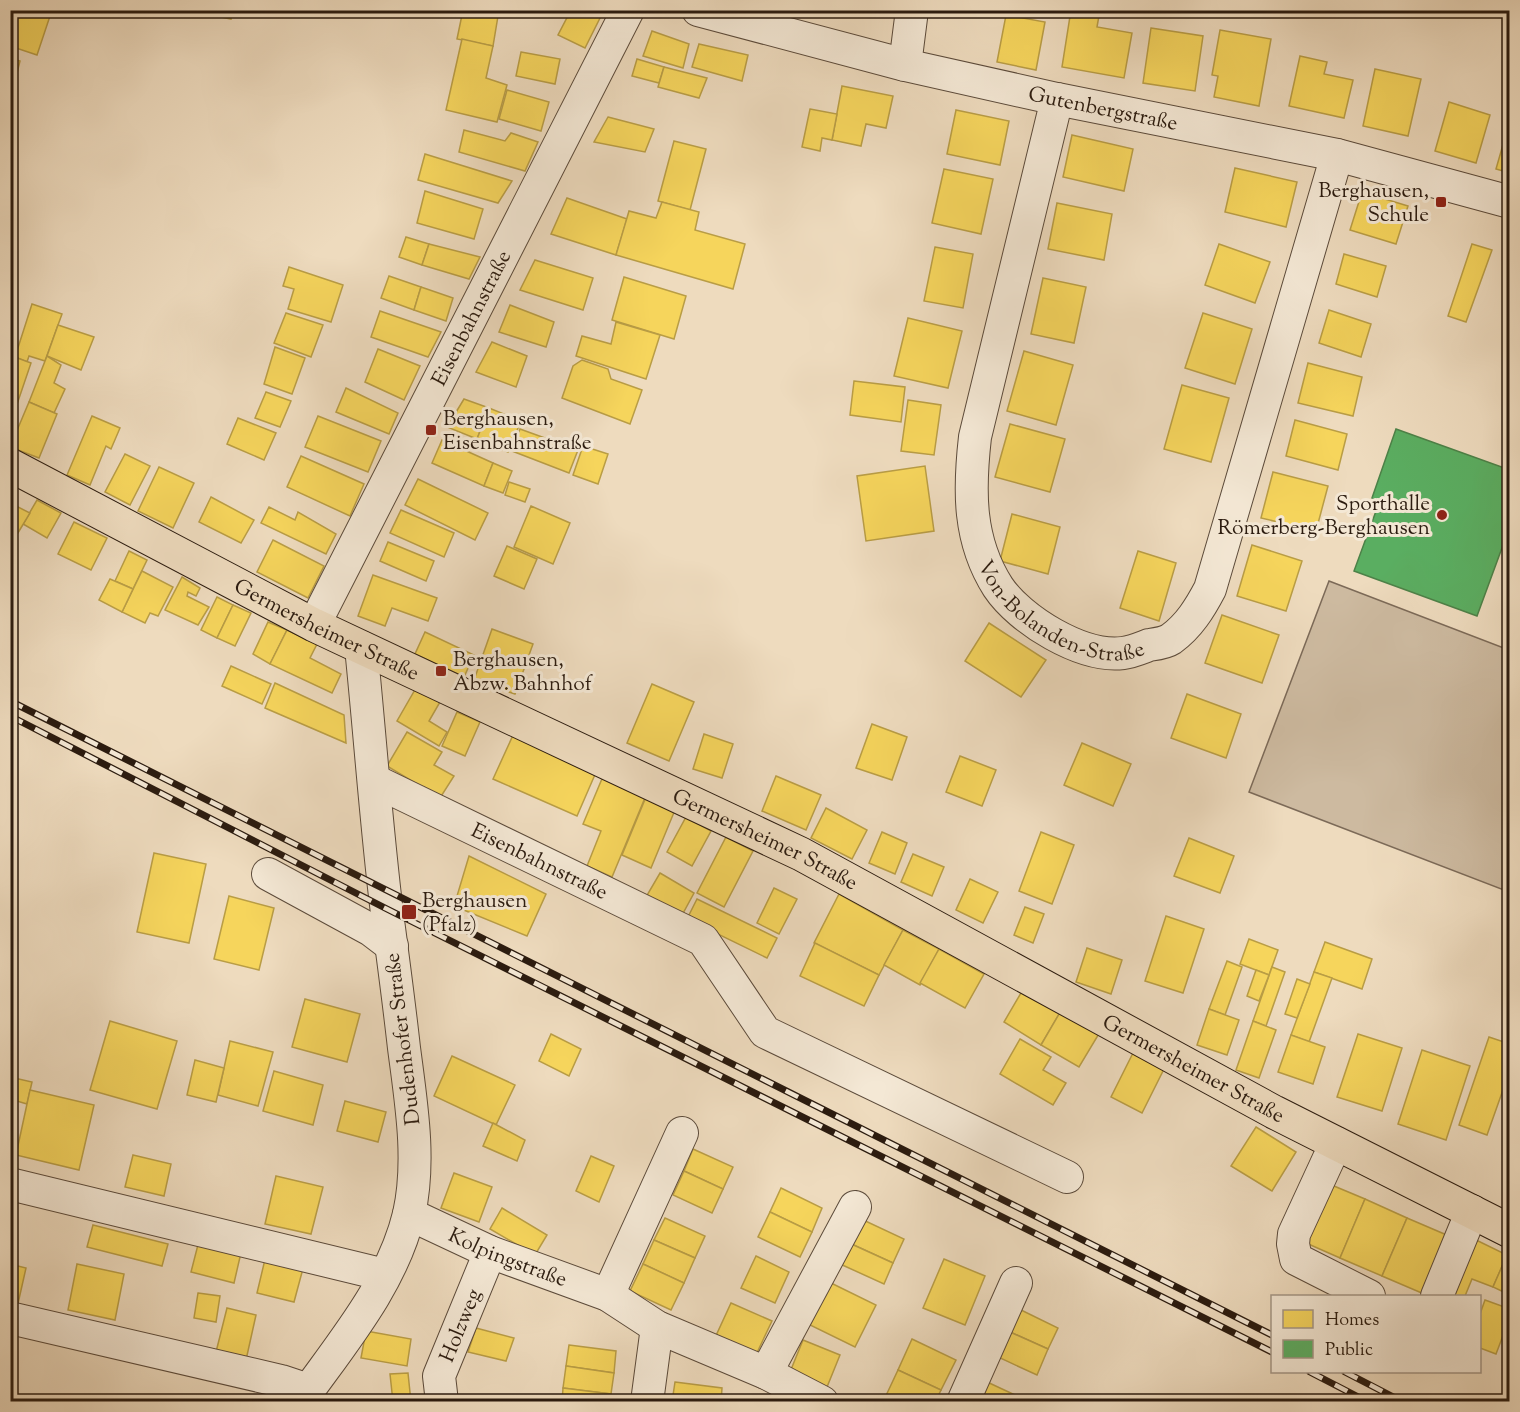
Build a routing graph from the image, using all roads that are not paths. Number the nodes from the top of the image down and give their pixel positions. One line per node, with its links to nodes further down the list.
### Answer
1 (628, 10): 9 (street, Eisenbahnstraße)
2 (698, 10): 4 (street, Gutenbergstraße)
3 (912, 10): 4 (street)
4 (905, 65): 5 (street, Gutenbergstraße)
5 (1057, 99): 6 (street, Gutenbergstraße); 6 (street, Von-Bolanden-Straße)
6 (1337, 155): 7 (street, Gutenbergstraße)
7 (1509, 202)
8 (10, 465): 9 (main road, Germersheimer Straße)
9 (314, 625): 10 (main road, Germersheimer Straße)
10 (361, 646): 11 (street, Dudenhofer Straße); 15 (main road, Germersheimer Straße)
11 (375, 781): 13 (street, Dudenhofer Straße); 16 (street, Eisenbahnstraße)
12 (268, 874): 13 (street)
13 (392, 946): 20 (street, Dudenhofer Straße)
14 (682, 1132): 25 (street)
15 (1336, 1143): 19 (main road, Germersheimer Straße); 26 (street)
16 (1067, 1177)
17 (10, 1184): 23 (street)
18 (855, 1207): 30 (street)
19 (1472, 1211): 21 (main road, Germersheimer Straße); 27 (street)
20 (409, 1214): 22 (street, Kolpingstraße); 23 (street, Dudenhofer Straße)
21 (1507, 1224)
22 (490, 1252): 25 (street, Kolpingstraße); 32 (street, Holzweg)
23 (385, 1275): 31 (street, Dudenhofer Straße)
24 (1016, 1283): 35 (street)
25 (608, 1295): 29 (street, Kolpingstraße)
26 (1367, 1295)
27 (1437, 1295)
28 (10, 1318): 31 (street)
29 (657, 1327): 30 (street, Kolpingstraße); 33 (street)
30 (766, 1373): 34 (street, Kolpingstraße)
31 (304, 1396)
32 (442, 1401)
33 (647, 1401)
34 (822, 1401)
35 (963, 1401)

